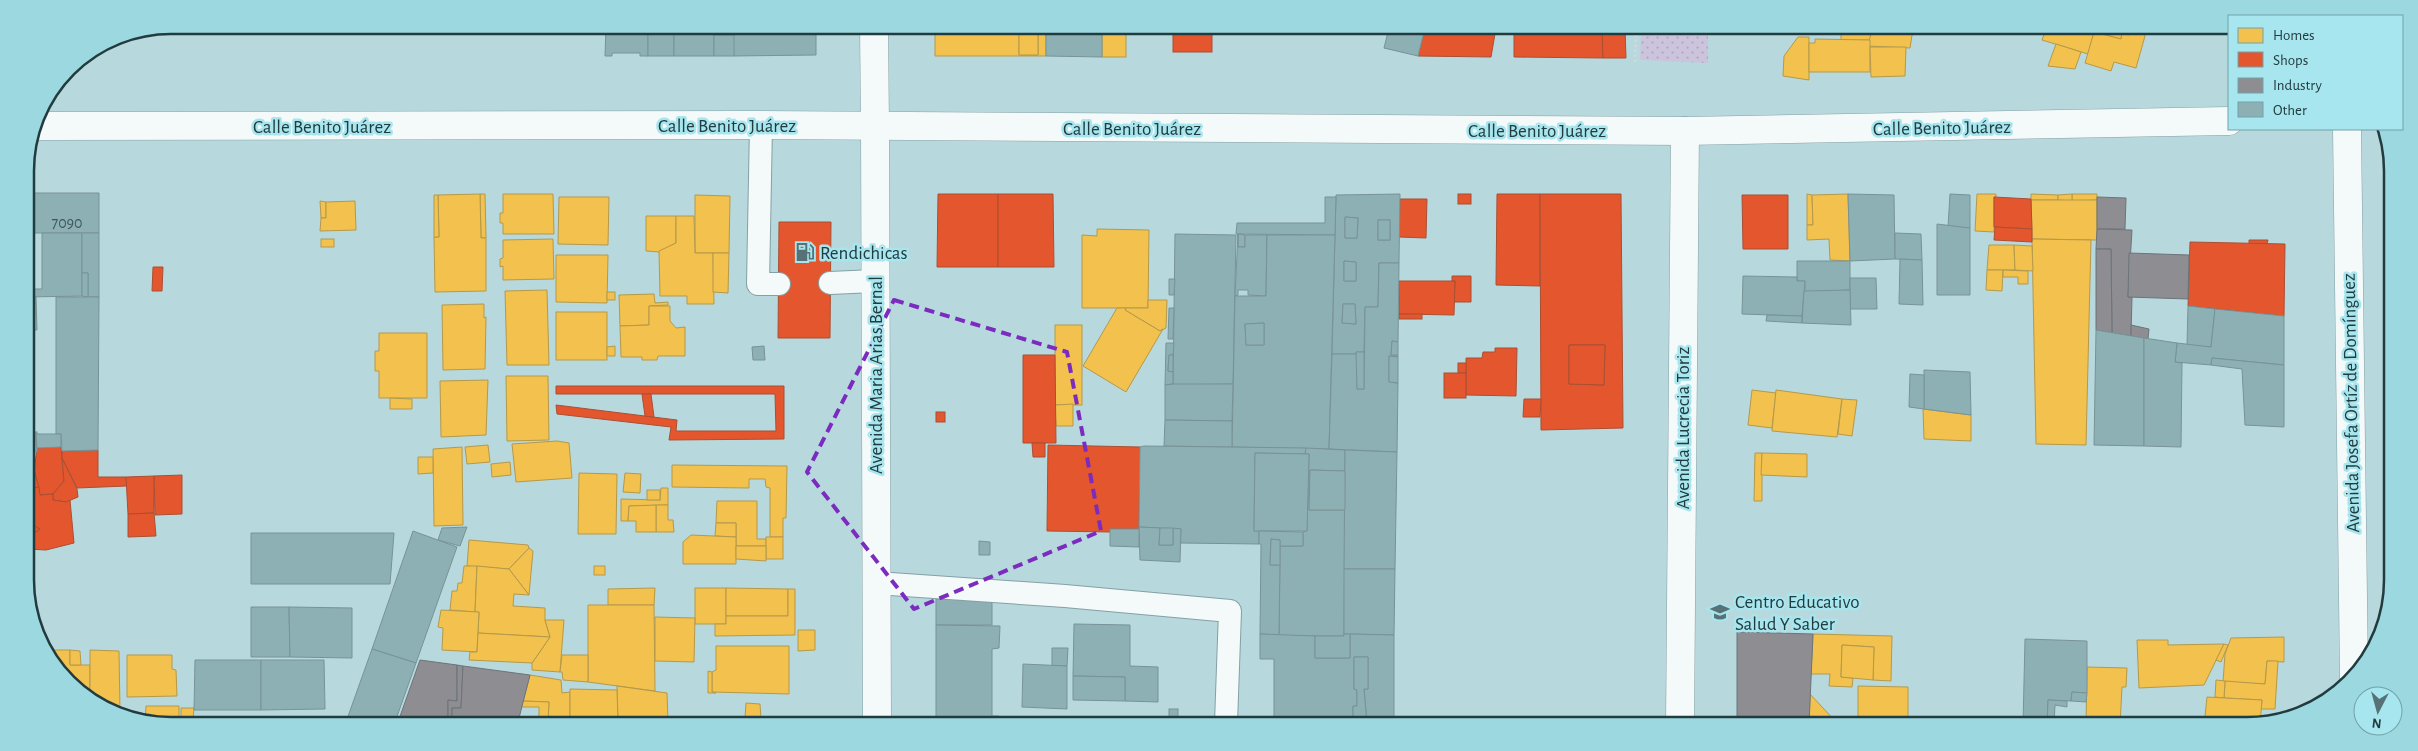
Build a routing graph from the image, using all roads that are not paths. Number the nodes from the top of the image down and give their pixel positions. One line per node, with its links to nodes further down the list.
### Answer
1 (874, 34): 5 (main road, Avenida Maria Arias Bernal)
2 (2228, 122): 7 (main road, Calle Benito Juárez)
3 (761, 125): 4 (main road, Calle Benito Juárez); 5 (main road, Calle Benito Juárez); 10 (lane)
4 (41, 126)
5 (875, 126): 7 (main road, Calle Benito Juárez); 8 (main road, Avenida Maria Arias Bernal)
6 (2347, 130): 12 (main road, Avenida Josefa Ortíz de Domínguez)
7 (1685, 131): 15 (main road, Avenida Lucrecia Toriz)
8 (874, 282): 9 (lane); 11 (main road, Avenida Maria Arias Bernal)
9 (830, 283)
10 (779, 284)
11 (876, 583): 13 (main road, Avenida Maria Arias Bernal); 14 (lane)
12 (2354, 666)
13 (876, 717)
14 (1226, 717)
15 (1680, 717)

